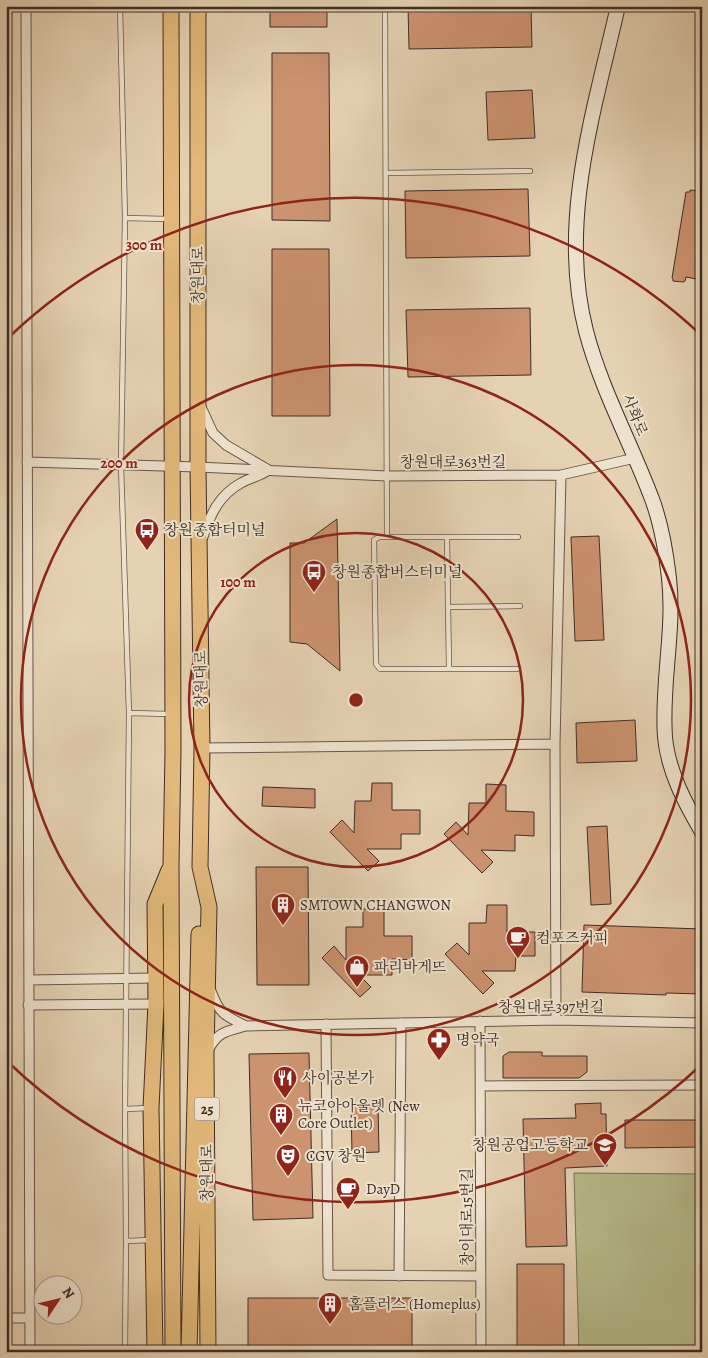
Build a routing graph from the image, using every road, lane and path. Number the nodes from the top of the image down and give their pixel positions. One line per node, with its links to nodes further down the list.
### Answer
1 (26, 6): 13 (street)
2 (120, 6): 9 (lane)
3 (170, 6): 10 (main road, 창원대로)
4 (198, 6): 11 (main road, 창원대로)
5 (385, 6): 8 (lane)
6 (618, 6): 12 (main road, 사화로)
7 (530, 171): 8 (lane)
8 (386, 173): 19 (lane)
9 (125, 218): 10 (lane); 14 (lane)
10 (171, 219): 15 (main road, 창원대로)
11 (198, 400): 16 (main road, 창원대로); 17 (street, 창원대로363번길)
12 (635, 458): 18 (street, 창원대로363번길); 32 (main road, 사화로)
13 (27, 462): 14 (street, 창원대로363번길); 37 (street)
14 (121, 465): 15 (street, 창원대로363번길); 28 (lane)
15 (172, 466): 16 (street, 창원대로363번길); 29 (main road, 창원대로)
16 (198, 467): 17 (street, 창원대로363번길); 23 (main road, 창원대로)
17 (270, 470): 19 (street, 창원대로363번길); 23 (street, 창원대로363번길)
18 (560, 475): 19 (street, 창원대로363번길); 30 (street)
19 (387, 476): 20 (lane)
20 (387, 537): 21 (lane); 26 (lane)
21 (447, 537): 22 (lane); 25 (lane)
22 (518, 537)
23 (199, 548): 31 (main road, 창원대로)
24 (520, 606): 25 (lane)
25 (448, 607): 26 (lane)
26 (449, 669): 27 (lane)
27 (517, 669)
28 (129, 713): 29 (lane); 36 (lane)
29 (173, 714): 33 (main road, 창원대로)
30 (555, 744): 31 (street); 42 (street)
31 (202, 748): 34 (main road, 창원대로)
32 (702, 832)
33 (172, 864): 35 (main road); 63 (main road, 창원대로)
34 (200, 867): 38 (main road, 창원대로 / 25); 64 (main road)
35 (156, 978): 36 (street); 40 (main road)
36 (126, 979): 37 (street); 41 (lane)
37 (28, 980): 39 (street)
38 (208, 986): 47 (street); 48 (main road, 창원대로 / 25)
39 (28, 1004): 41 (street); 58 (street)
40 (156, 1004): 41 (street); 52 (main road)
41 (127, 1005): 51 (lane)
42 (556, 1020): 43 (street, 창원대로397번길); 45 (street, 창원대로397번길)
43 (480, 1021): 44 (street, 창원대로397번길); 50 (street, 창이대로15번길)
44 (401, 1023): 46 (street, 창원대로397번길); 55 (street)
45 (702, 1023)
46 (326, 1024): 47 (street, 창원대로397번길); 55 (street)
47 (246, 1026): 48 (street)
48 (206, 1055): 60 (main road, 창원대로 / 25)
49 (702, 1085): 50 (street)
50 (480, 1086): 56 (street, 창이대로15번길)
51 (125, 1108): 52 (lane); 54 (lane)
52 (151, 1108): 53 (main road)
53 (154, 1240): 54 (lane); 59 (main road)
54 (126, 1241): 62 (lane)
55 (399, 1276): 56 (street)
56 (481, 1276): 65 (street, 창이대로15번길)
57 (6, 1318): 58 (street)
58 (30, 1318): 61 (street)
59 (156, 1351)
60 (207, 1351)
61 (30, 1352)
62 (125, 1352)
63 (173, 1352)
64 (189, 1352)
65 (482, 1352)

